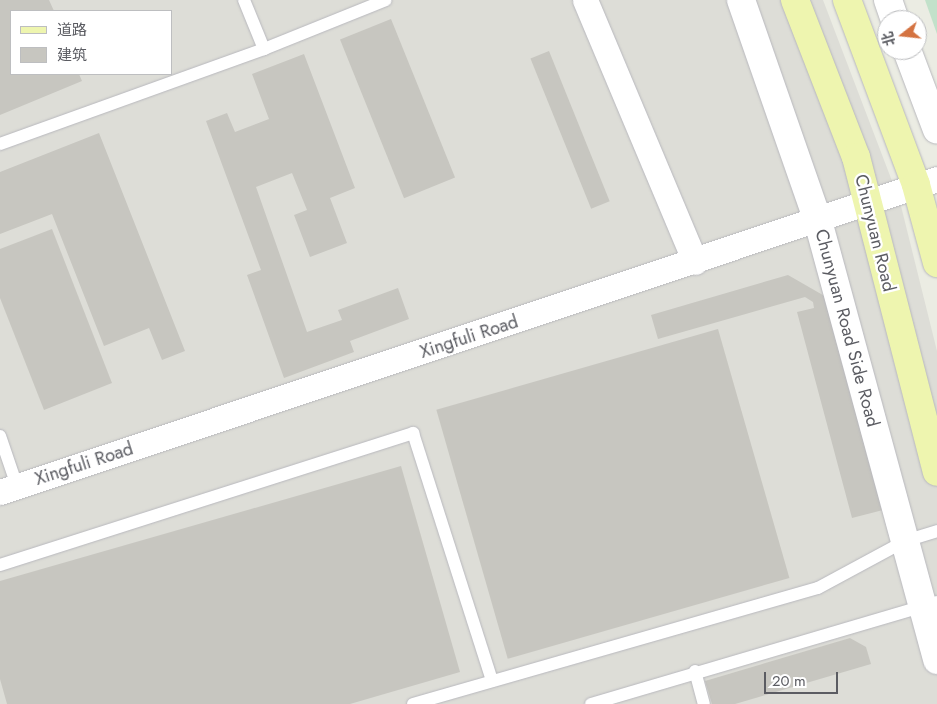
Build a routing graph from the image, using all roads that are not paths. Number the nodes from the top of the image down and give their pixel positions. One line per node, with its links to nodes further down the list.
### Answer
1 (244, 0): 7 (lane)
2 (386, 0): 7 (lane)
3 (585, 0): 14 (street)
4 (741, 0): 13 (street, Chunyuan Road Side Road)
5 (796, 0): 12 (main road, Chunyuan Road)
6 (847, 0): 11 (main road)
7 (264, 49): 10 (lane)
8 (911, 60): 9 (street)
9 (937, 130)
10 (0, 144)
11 (927, 182): 12 (street, Xingfuli Road); 15 (main road)
12 (868, 205): 13 (street, Xingfuli Road); 17 (main road, Chunyuan Road)
13 (818, 221): 14 (street, Xingfuli Road); 20 (street, Chunyuan Road Side Road)
14 (695, 262): 18 (street, Xingfuli Road)
15 (937, 263)
16 (0, 436): 18 (lane)
17 (937, 472)
18 (9, 489)
19 (937, 532): 20 (lane)
20 (905, 541): 22 (street, Chunyuan Road Side Road); 25 (lane)
21 (0, 565): 25 (lane)
22 (930, 604): 23 (street, Chunyuan Road Side Road); 24 (lane)
23 (937, 660)
24 (695, 672): 27 (lane); 28 (lane)
25 (492, 681): 26 (lane)
26 (413, 704)
27 (591, 704)
28 (704, 704)

